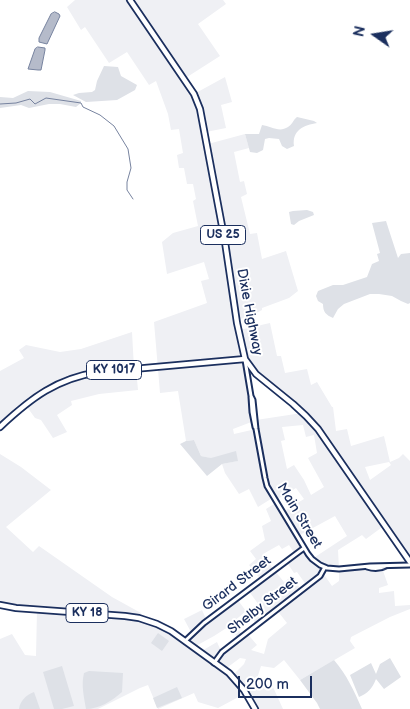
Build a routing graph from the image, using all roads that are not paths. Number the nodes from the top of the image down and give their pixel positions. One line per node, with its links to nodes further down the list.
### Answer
1 (130, 0): 2 (main road, Dixie Highway / US 25)
2 (245, 360): 3 (main road, KY 1017); 4 (street, Main Street); 5 (main road, Dixie Highway)
3 (0, 427)
4 (304, 548): 6 (street, Main Street); 8 (street, Girard Street)
5 (410, 563): 6 (street, Main Street)
6 (325, 567): 9 (street, Shelby Street)
7 (0, 604): 8 (main road, KY 18)
8 (185, 641): 9 (main road, KY 18)
9 (214, 662): 10 (main road, KY 18)
10 (255, 709)

